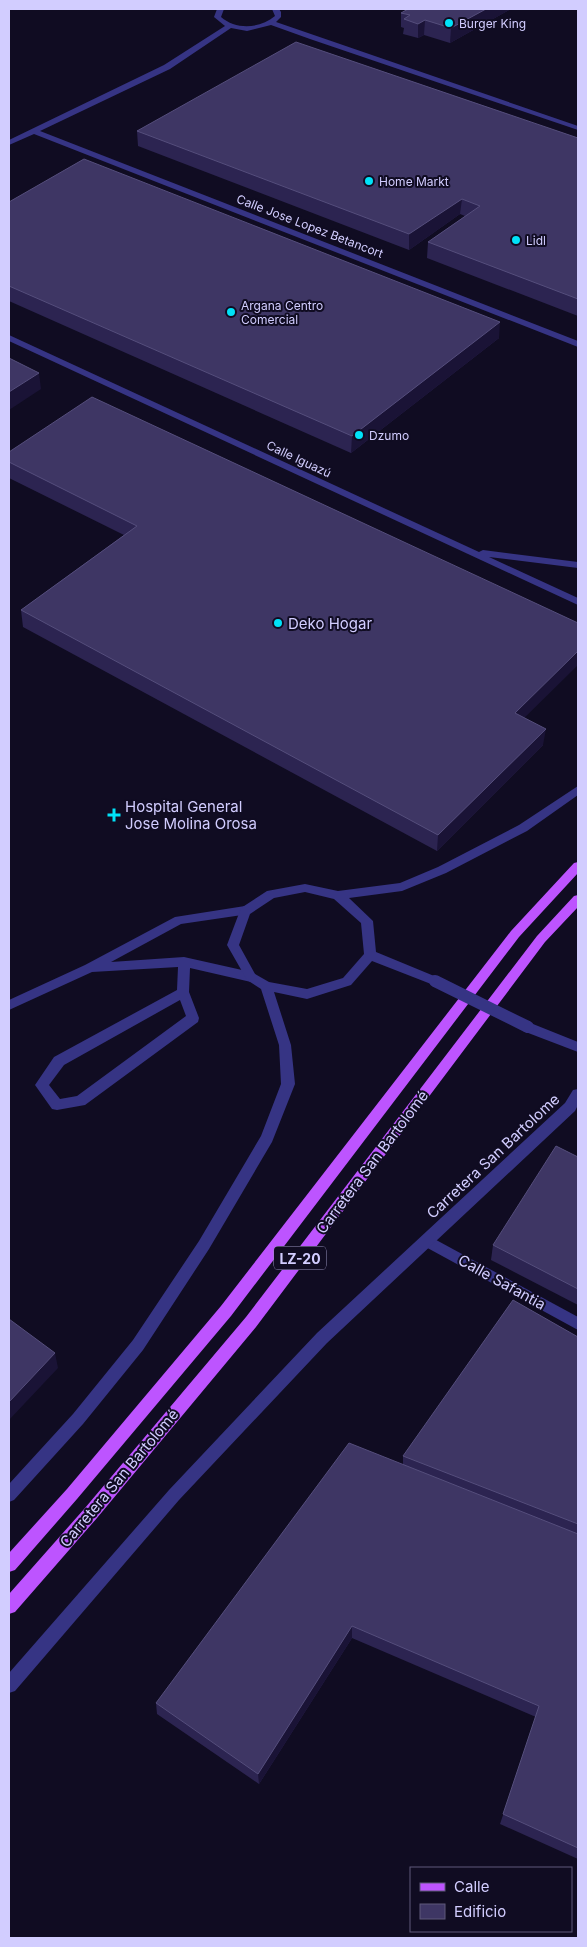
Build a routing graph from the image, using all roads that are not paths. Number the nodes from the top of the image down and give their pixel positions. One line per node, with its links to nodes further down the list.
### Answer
1 (221, 9): 4 (street)
2 (275, 9): 3 (street)
3 (273, 23): 4 (street); 5 (street)
4 (229, 26): 6 (street)
5 (578, 128)
6 (33, 131): 7 (street); 9 (street, Calle Jose Lopez Betancort)
7 (9, 143)
8 (9, 338): 10 (street, Calle Iguazú)
9 (578, 344)
10 (470, 551): 11 (street); 12 (street, Calle Iguazú)
11 (578, 565)
12 (578, 602)
13 (578, 790): 15 (street)
14 (578, 866): 30 (main road, Carretera San Bartolomé / LZ-20)
15 (338, 895): 17 (street); 18 (street)
16 (578, 900): 31 (main road, Carretera San Bartolomé / LZ-20)
17 (244, 912): 20 (street); 21 (street)
18 (370, 955): 22 (street); 25 (street, bridge)
19 (184, 962): 20 (street); 21 (street); 23 (street)
20 (89, 968): 24 (street)
21 (252, 977): 22 (street)
22 (266, 986): 29 (street)
23 (183, 992): 23 (street)
24 (9, 1005)
25 (578, 1047)
26 (578, 1094): 27 (street, Carretera San Bartolome)
27 (427, 1241): 28 (street, Calle Safantia); 32 (street)
28 (578, 1324)
29 (9, 1494)
30 (9, 1564)
31 (9, 1606)
32 (9, 1685)

